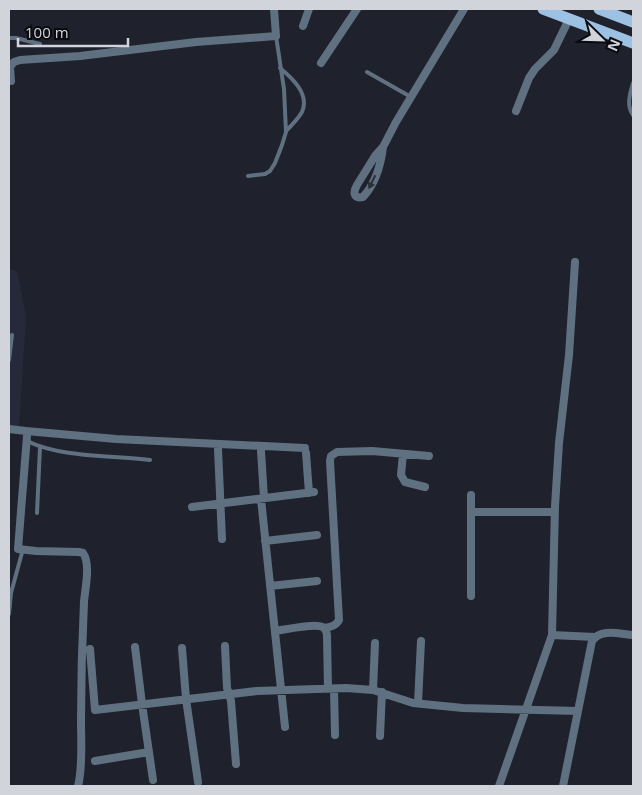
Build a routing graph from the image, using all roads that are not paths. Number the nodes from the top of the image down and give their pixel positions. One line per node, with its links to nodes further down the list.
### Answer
1 (274, 9): 10 (street)
2 (309, 9): 9 (street)
3 (357, 9): 14 (street)
4 (464, 9): 19 (street)
5 (543, 9): 7 (main road)
6 (600, 9): 8 (main road)
7 (569, 19): 12 (main road); 20 (street)
8 (633, 22)
9 (303, 26)
10 (276, 36): 15 (lane); 17 (street)
11 (9, 38): 13 (lane)
12 (633, 43)
13 (40, 44)
14 (321, 63)
15 (280, 68): 22 (lane); 22 (lane)
16 (367, 72): 19 (lane)
17 (11, 81)
18 (633, 83): 21 (lane)
19 (411, 97): 23 (street)
20 (516, 110)
21 (633, 115)
22 (286, 132): 24 (lane)
23 (383, 147): 23 (street, one-way to 23)
24 (248, 176)
25 (575, 262): 43 (street)
26 (12, 335): 27 (lane)
27 (9, 360)
28 (9, 429): 29 (street)
29 (26, 431): 30 (street); 39 (street)
30 (27, 441): 31 (lane); 49 (street)
31 (40, 447): 36 (lane); 44 (lane)
32 (218, 449): 40 (street)
33 (261, 450): 39 (street)
34 (403, 454): 35 (street); 37 (street); 54 (street)
35 (429, 456)
36 (150, 460)
37 (425, 487)
38 (471, 495): 42 (street)
39 (262, 498): 40 (street); 47 (street)
40 (220, 504): 41 (street); 46 (street)
41 (192, 507)
42 (470, 512): 43 (street); 52 (street)
43 (555, 512): 56 (street)
44 (37, 513)
45 (317, 535): 47 (street)
46 (222, 538)
47 (265, 541): 51 (street)
48 (9, 548): 49 (street)
49 (20, 549): 53 (lane); 83 (street)
50 (317, 581): 51 (street)
51 (270, 586): 55 (street)
52 (471, 596)
53 (9, 614)
54 (324, 628): 55 (street); 65 (street)
55 (275, 631): 66 (street)
56 (552, 635): 58 (street); 73 (street)
57 (633, 635): 58 (street)
58 (595, 637): 74 (street)
59 (421, 642): 71 (street)
60 (375, 643): 67 (street)
61 (225, 646): 69 (street)
62 (135, 647): 72 (street)
63 (182, 648): 70 (street)
64 (90, 649): 72 (street)
65 (331, 689): 66 (street); 67 (street); 76 (street)
66 (281, 690): 69 (street); 75 (street)
67 (373, 690): 68 (street)
68 (382, 692): 71 (street); 77 (street)
69 (229, 694): 70 (street); 80 (street)
70 (186, 699): 72 (street); 82 (street)
71 (418, 703): 73 (street)
72 (142, 704): 78 (street)
73 (525, 710): 74 (street); 84 (street)
74 (578, 711): 85 (street)
75 (285, 727)
76 (335, 735)
77 (380, 736)
78 (149, 752): 79 (street); 81 (street)
79 (94, 761)
80 (236, 764)
81 (153, 780)
82 (198, 782)
83 (78, 786)
84 (499, 786)
85 (563, 786)

